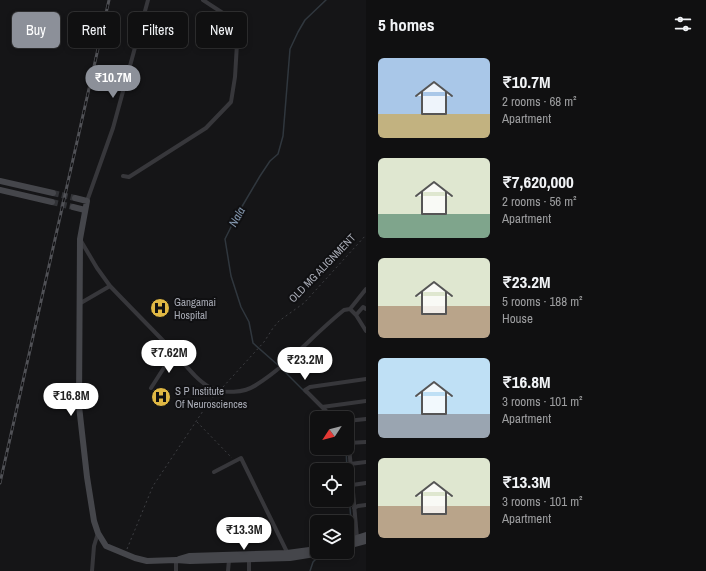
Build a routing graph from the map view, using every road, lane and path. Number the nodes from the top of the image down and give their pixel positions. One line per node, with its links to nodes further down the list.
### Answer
1 (148, 0): 8 (street)
2 (203, 0): 3 (street)
3 (123, 176)
4 (0, 181): 6 (street)
5 (0, 190): 9 (street)
6 (53, 193)
7 (75, 198): 8 (street)
8 (87, 201): 11 (street)
9 (52, 202)
10 (73, 207): 11 (street)
11 (85, 210): 13 (street)
12 (366, 235): 24 (path, OLD MG ALIGNMENT)
13 (80, 239): 14 (street); 16 (street)
14 (110, 286): 16 (street); 21 (street)
15 (366, 289): 17 (street)
16 (79, 304): 41 (street)
17 (350, 309): 19 (street); 24 (street)
18 (366, 309): 19 (street)
19 (356, 315): 20 (street)
20 (366, 329)
21 (174, 352): 23 (street); 24 (street)
22 (366, 379): 26 (street)
23 (151, 388)
24 (219, 390): 30 (path)
25 (366, 401): 26 (street)
26 (322, 407): 27 (street)
27 (326, 411)
28 (366, 419): 29 (street)
29 (354, 420)
30 (197, 421): 33 (path); 48 (path)
31 (354, 442): 32 (street)
32 (366, 442)
33 (236, 461): 36 (street); 49 (street)
34 (366, 462): 35 (street)
35 (354, 464)
36 (214, 472)
37 (366, 483): 38 (street)
38 (354, 485)
39 (366, 505): 40 (street)
40 (354, 508): 43 (street)
41 (98, 533): 48 (street); 53 (street)
42 (366, 535): 43 (street)
43 (357, 538): 44 (street)
44 (354, 539)
45 (366, 541): 46 (street)
46 (354, 544)
47 (310, 552): 49 (street)
48 (124, 554): 50 (street)
49 (289, 555): 50 (street); 52 (street)
50 (176, 560): 51 (street); 54 (street)
51 (229, 560): 52 (street); 55 (street)
52 (249, 560): 56 (street)
53 (92, 571)
54 (176, 571)
55 (228, 571)
56 (249, 571)

